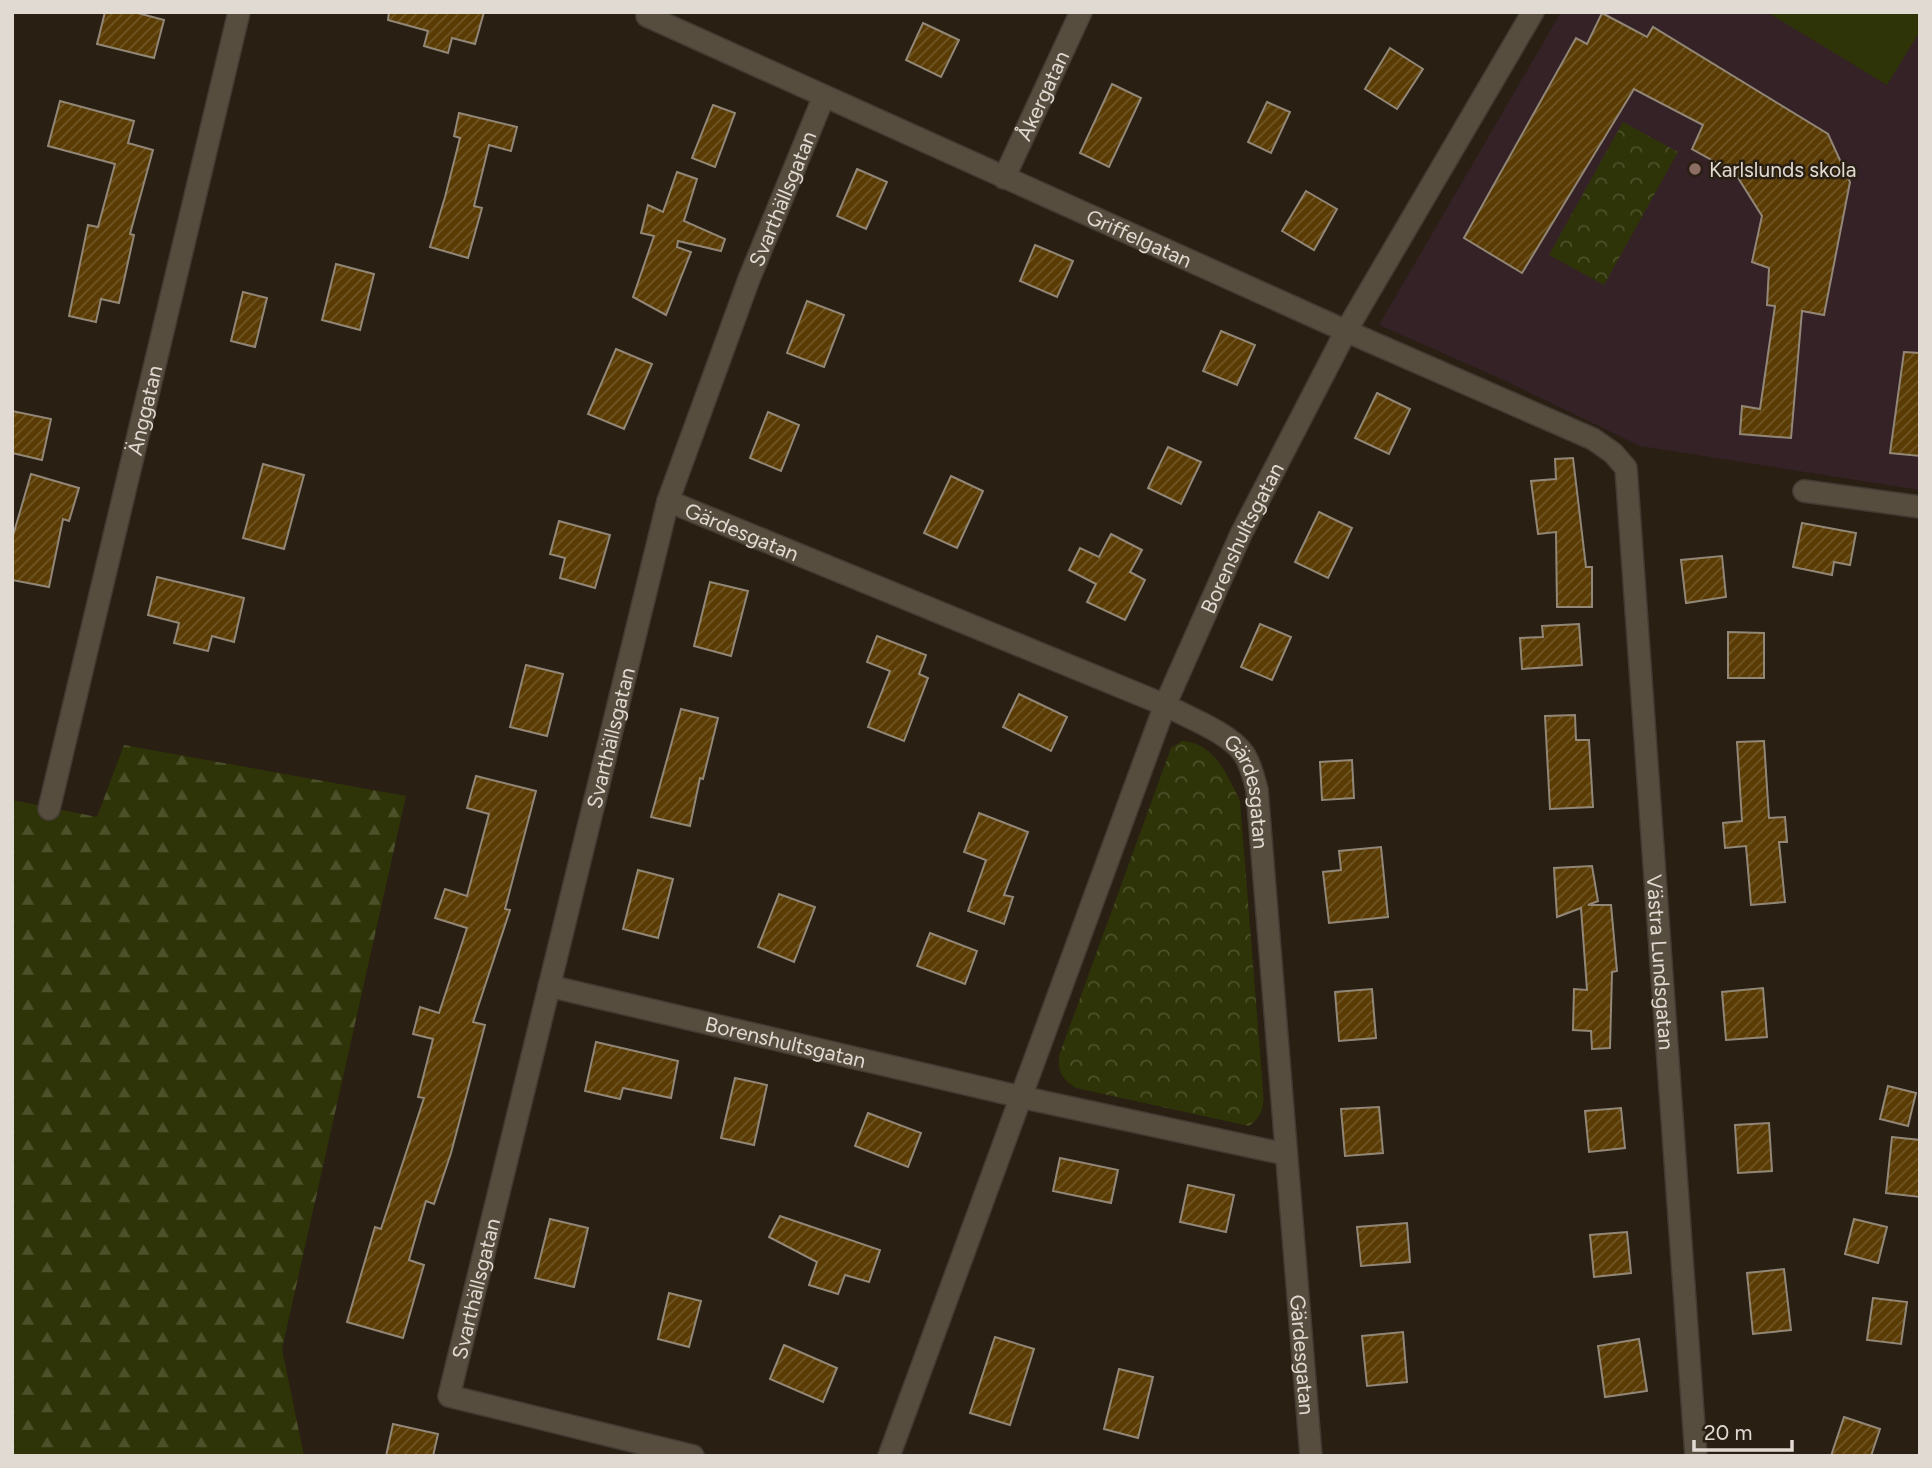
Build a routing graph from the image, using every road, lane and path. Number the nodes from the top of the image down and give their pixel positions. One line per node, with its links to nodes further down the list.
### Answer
1 (239, 12): 13 (street, Änggatan)
2 (1081, 12): 6 (street, Åkergatan)
3 (1533, 12): 7 (street, Borenshultsgatan)
4 (648, 14): 5 (street, Griffelgatan)
5 (824, 96): 6 (street, Griffelgatan); 10 (street, Svarthällsgatan)
6 (1004, 178): 7 (street, Griffelgatan)
7 (1346, 331): 8 (street, Griffelgatan); 12 (street, Borenshultsgatan)
8 (1626, 468): 20 (street, Västra Lundsgatan)
9 (1804, 491): 11 (street)
10 (668, 501): 12 (street, Gärdesgatan); 14 (street, Svarthällsgatan)
11 (1920, 506)
12 (1165, 705): 15 (street, Borenshultsgatan); 16 (street, Gärdesgatan)
13 (49, 810)
14 (549, 986): 15 (street, Borenshultsgatan); 17 (street, Svarthällsgatan)
15 (1021, 1097): 16 (street, Borenshultsgatan); 18 (street, Borenshultsgatan)
16 (1285, 1154): 19 (street, Gärdesgatan)
17 (693, 1456)
18 (889, 1456)
19 (1311, 1456)
20 (1696, 1456)

